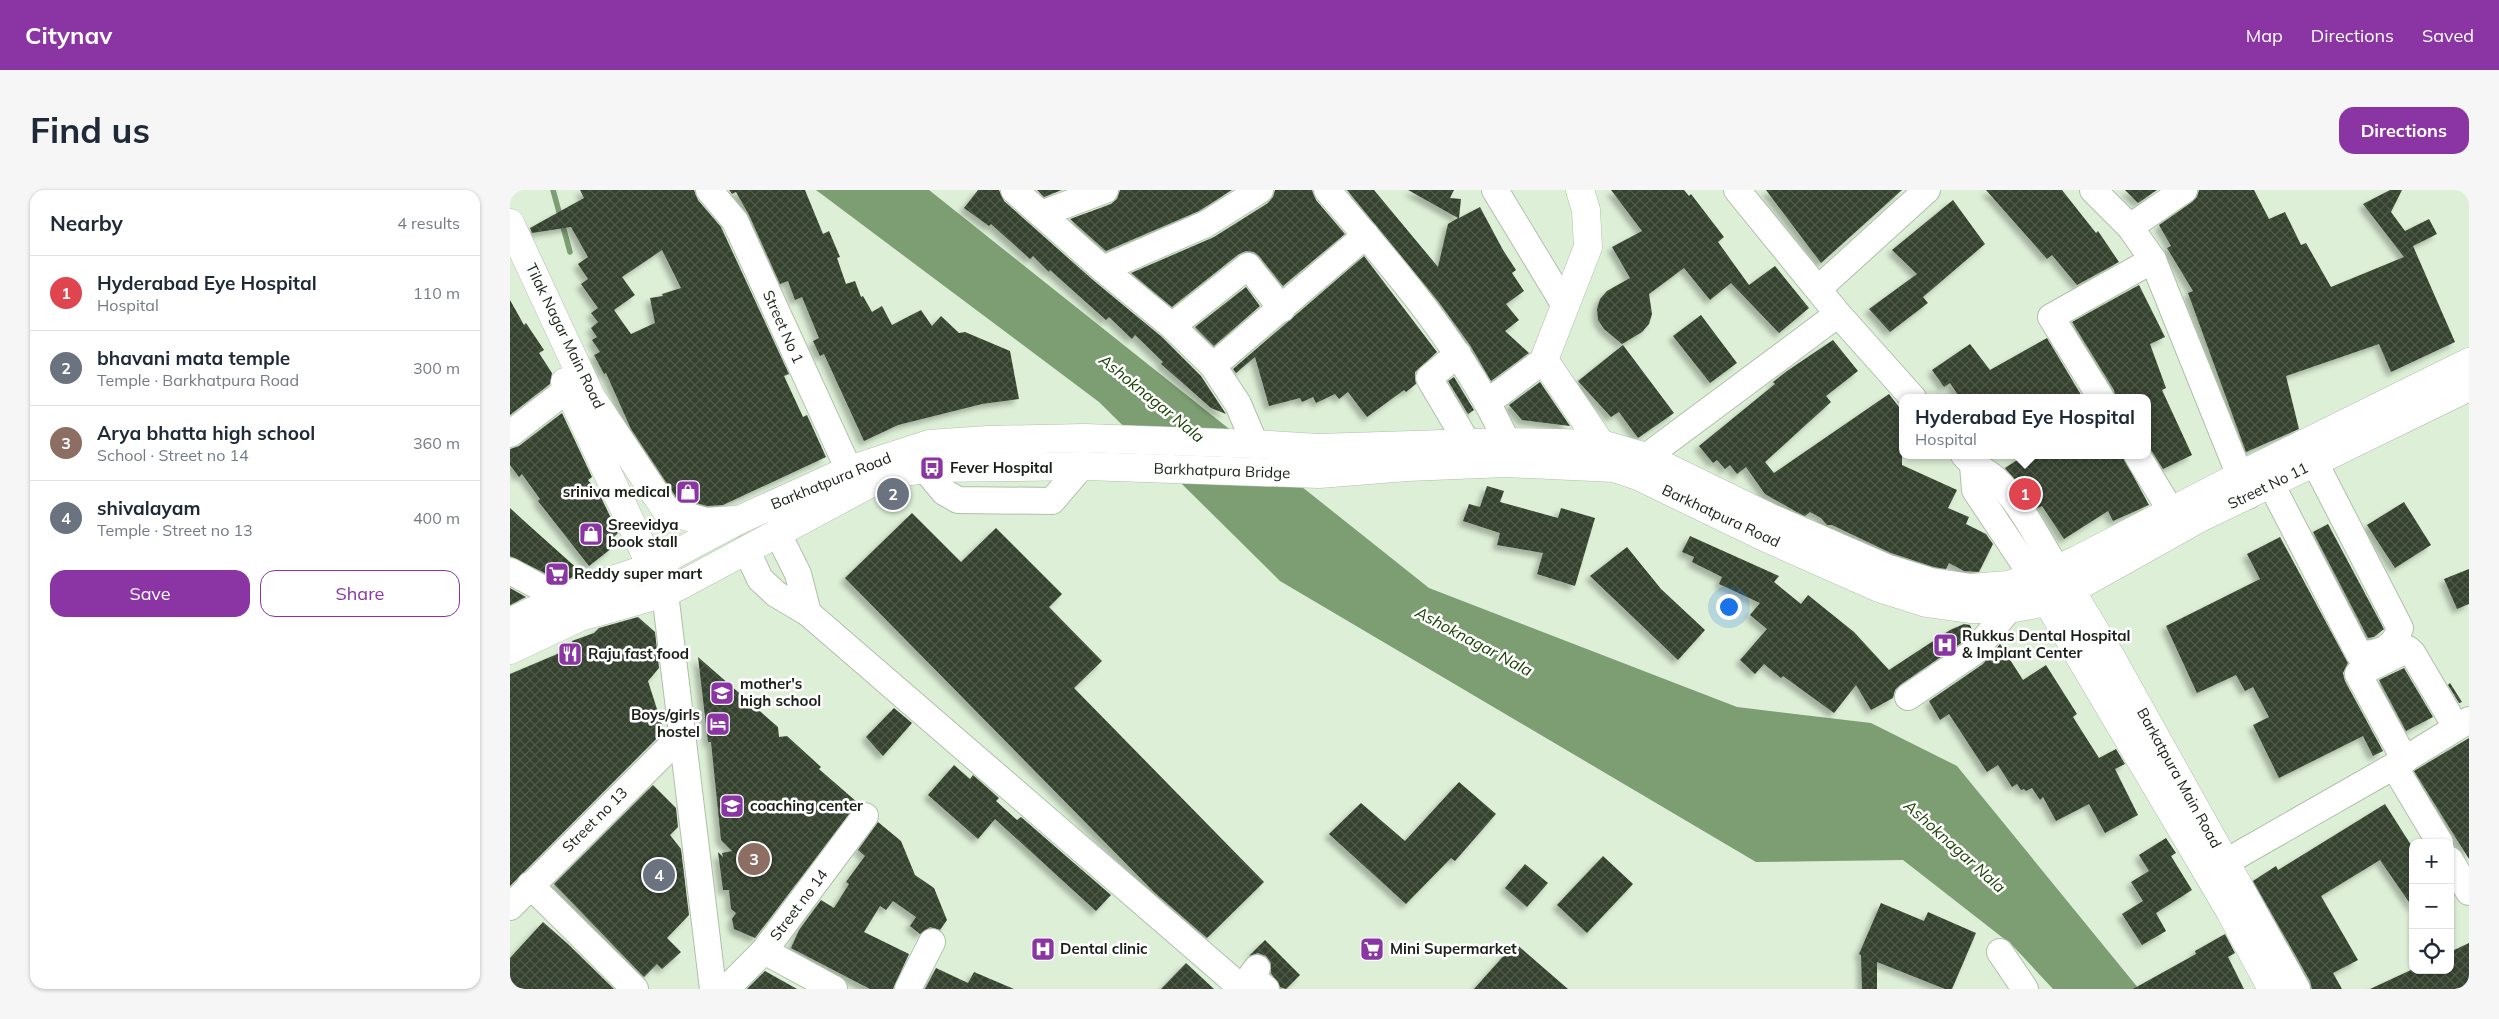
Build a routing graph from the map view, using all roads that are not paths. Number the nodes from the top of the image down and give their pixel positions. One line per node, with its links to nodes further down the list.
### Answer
1 (709, 190): 46 (street, Street No 1)
2 (1014, 190): 12 (street)
3 (1105, 190): 12 (street)
4 (1260, 190): 18 (street)
5 (1327, 190): 15 (street)
6 (1495, 190): 20 (street)
7 (1580, 190): 20 (main road)
8 (1737, 190): 19 (street)
9 (1926, 190): 19 (street)
10 (2093, 190): 14 (street)
11 (2184, 190): 14 (street)
12 (1041, 214): 18 (street)
13 (510, 223): 49 (main road, Tilak Nagar Main Road)
14 (2130, 227): 16 (street)
15 (1366, 235): 21 (street); 24 (street)
16 (2153, 260): 31 (street); 47 (street)
17 (510, 263): 29 (main road, Tilak Nagar Main Road)
18 (1102, 270): 23 (street)
19 (1818, 289): 22 (street)
20 (1564, 304): 25 (main road)
21 (1282, 309): 23 (street); 27 (street)
22 (1838, 314): 30 (street); 39 (street)
23 (1172, 326): 27 (street)
24 (1458, 354): 32 (street); 37 (street)
25 (1544, 360): 32 (street); 38 (main road)
26 (2469, 362): 47 (main road)
27 (1213, 366): 36 (street)
28 (2469, 387): 44 (main road, Street No 11)
29 (568, 389): 33 (street); 52 (main road, Tilak Nagar Main Road)
30 (1909, 394)
31 (2099, 394)
32 (1488, 402): 35 (street)
33 (510, 434)
34 (1084, 438): 36 (main road, Barkhatpura Bridge); 46 (main road, Barkhatpura Road)
35 (1507, 442): 37 (main road, Barkhatpura Road); 38 (main road, Barkhatpura Road)
36 (1255, 444): 43 (main road, Barkhatpura Bridge)
37 (1468, 444): 40 (main road, Barkhatpura Road)
38 (1601, 444): 39 (main road, Barkhatpura Road)
39 (1646, 457): 54 (main road, Barkhatpura Road)
40 (1359, 458): 43 (main road, Barkhatpura Bridge); 58 (main road, Barkhatpura Road)
41 (2139, 459): 48 (street)
42 (1968, 460): 54 (street)
43 (1319, 461): 45 (main road, Barkhatpura Bridge)
44 (2315, 463): 47 (main road, Street No 11); 47 (street)
45 (1083, 466): 50 (main road, Barkhatpura Road)
46 (848, 470): 49 (main road, Barkhatpura Road)
47 (2253, 485): 48 (main road); 54 (main road, Street No 11)
48 (2171, 511): 54 (main road)
49 (739, 520): 52 (main road, Barkhatpura Road)
50 (777, 532): 51 (main road, Barkhatpura Road); 59 (street)
51 (746, 548): 55 (main road, Barkhatpura Road); 59 (street)
52 (650, 568): 55 (main road, Tilak Nagar Main Road); 56 (main road, Barkhatpura Road)
53 (510, 571): 56 (street)
54 (2054, 579): 57 (main road, Barkhatpura Road); 68 (main road, Barkatpura Main Road)
55 (665, 592): 61 (main road, Barkhatpura Road); 64 (street)
56 (560, 598): 60 (main road, Barkhatpura Road)
57 (2047, 602): 58 (main road, Barkhatpura Road); 83 (main road)
58 (2009, 609): 62 (street)
59 (808, 613): 76 (street)
60 (510, 622)
61 (510, 650)
62 (1908, 696)
63 (2462, 724): 65 (street); 65 (street)
64 (682, 735): 70 (street, Street no 13); 78 (street)
65 (2400, 763): 67 (street); 68 (street)
66 (865, 816): 74 (street, Street no 14)
67 (2438, 839)
68 (2226, 862): 84 (main road, Barkatpura Main Road)
69 (2454, 867): 71 (street)
70 (530, 885): 72 (street, Street no 13); 77 (street)
71 (2469, 892)
72 (510, 907)
73 (932, 942): 81 (street)
74 (764, 952): 79 (street, Street no 14); 80 (street)
75 (2000, 952): 82 (street)
76 (1255, 982)
77 (635, 989)
78 (713, 989)
79 (726, 989)
80 (834, 989)
81 (908, 989)
82 (2025, 989)
83 (2272, 989)
84 (2296, 989)

